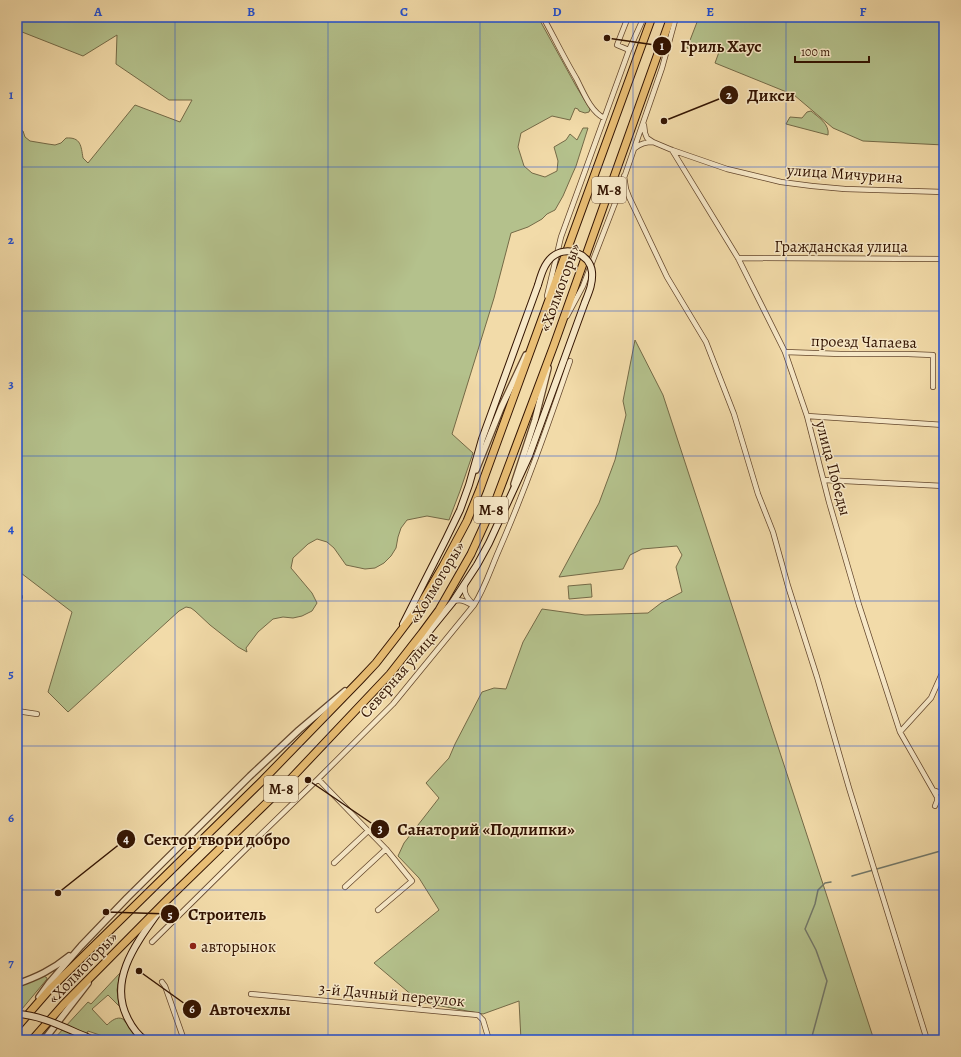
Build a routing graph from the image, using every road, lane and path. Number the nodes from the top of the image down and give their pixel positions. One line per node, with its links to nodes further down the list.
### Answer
1 (543, 17): 8 (street)
2 (628, 17): 7 (street)
3 (644, 17): 7 (street)
4 (652, 17): 19 (highway, «Холмогоры» / М-8)
5 (671, 17): 20 (highway, «Холмогоры» / М-8)
6 (676, 17): 9 (street)
7 (629, 50): 8 (street)
8 (604, 118): 19 (street)
9 (644, 121): 10 (street); 11 (street)
10 (653, 142): 11 (street); 12 (street, улица Мичурина)
11 (634, 149): 13 (street)
12 (672, 150): 14 (street, улица Мичурина); 17 (street, улица Победы)
13 (624, 176): 15 (street); 16 (street)
14 (944, 192)
15 (629, 197): 16 (street); 67 (street)
16 (617, 198): 20 (street)
17 (738, 258): 18 (street, Гражданская улица); 23 (street, улица Победы)
18 (944, 259)
19 (540, 326): 21 (highway, «Холмогоры» / М-8)
20 (557, 335): 22 (highway, «Холмогоры» / М-8)
21 (536, 338): 29 (street); 35 (highway, «Холмогоры» / М-8)
22 (554, 345): 31 (street); 36 (highway, «Холмогоры» / М-8)
23 (786, 352): 25 (street, проезд Чапаева); 26 (street, улица Победы)
24 (570, 361): 34 (street, Северная улица)
25 (933, 388)
26 (807, 416): 27 (street); 28 (street, улица Победы)
27 (944, 425)
28 (824, 480): 30 (street); 41 (street, улица Победы)
29 (469, 485): 31 (main road, bridge); 35 (main road)
30 (944, 486)
31 (510, 496): 32 (main road)
32 (465, 583): 33 (main road); 34 (street)
33 (452, 603): 34 (street); 36 (main road)
34 (474, 605): 42 (street, Северная улица)
35 (397, 636): 38 (highway, «Холмогоры» / М-8)
36 (401, 661): 50 (highway, «Холмогоры» / М-8)
37 (944, 669): 41 (street)
38 (361, 679): 53 (street); 59 (highway, «Холмогоры» / М-8)
39 (17, 711): 40 (street)
40 (37, 714)
41 (900, 732): 43 (street, улица Победы)
42 (318, 780): 46 (street); 52 (street, Северная улица)
43 (933, 790): 44 (street); 45 (street, улица Победы)
44 (944, 792)
45 (935, 806)
46 (368, 831): 47 (street); 48 (street)
47 (386, 849): 49 (street); 51 (street)
48 (334, 863)
49 (345, 887)
50 (168, 899): 54 (highway, «Холмогоры» / М-8); 64 (main road)
51 (378, 910)
52 (152, 942)
53 (81, 946): 56 (street); 59 (street)
54 (97, 971): 61 (highway, «Холмогоры» / М-8); 62 (street)
55 (162, 982): 65 (street)
56 (17, 984)
57 (251, 994): 66 (street, 3-й Дачный переулок)
58 (17, 1014): 63 (main road, bridge)
59 (23, 1020): 60 (highway, «Холмогоры» / М-8)
60 (17, 1027)
61 (32, 1040)
62 (44, 1040)
63 (93, 1040)
64 (145, 1040)
65 (184, 1040)
66 (489, 1040)
67 (927, 1040)

